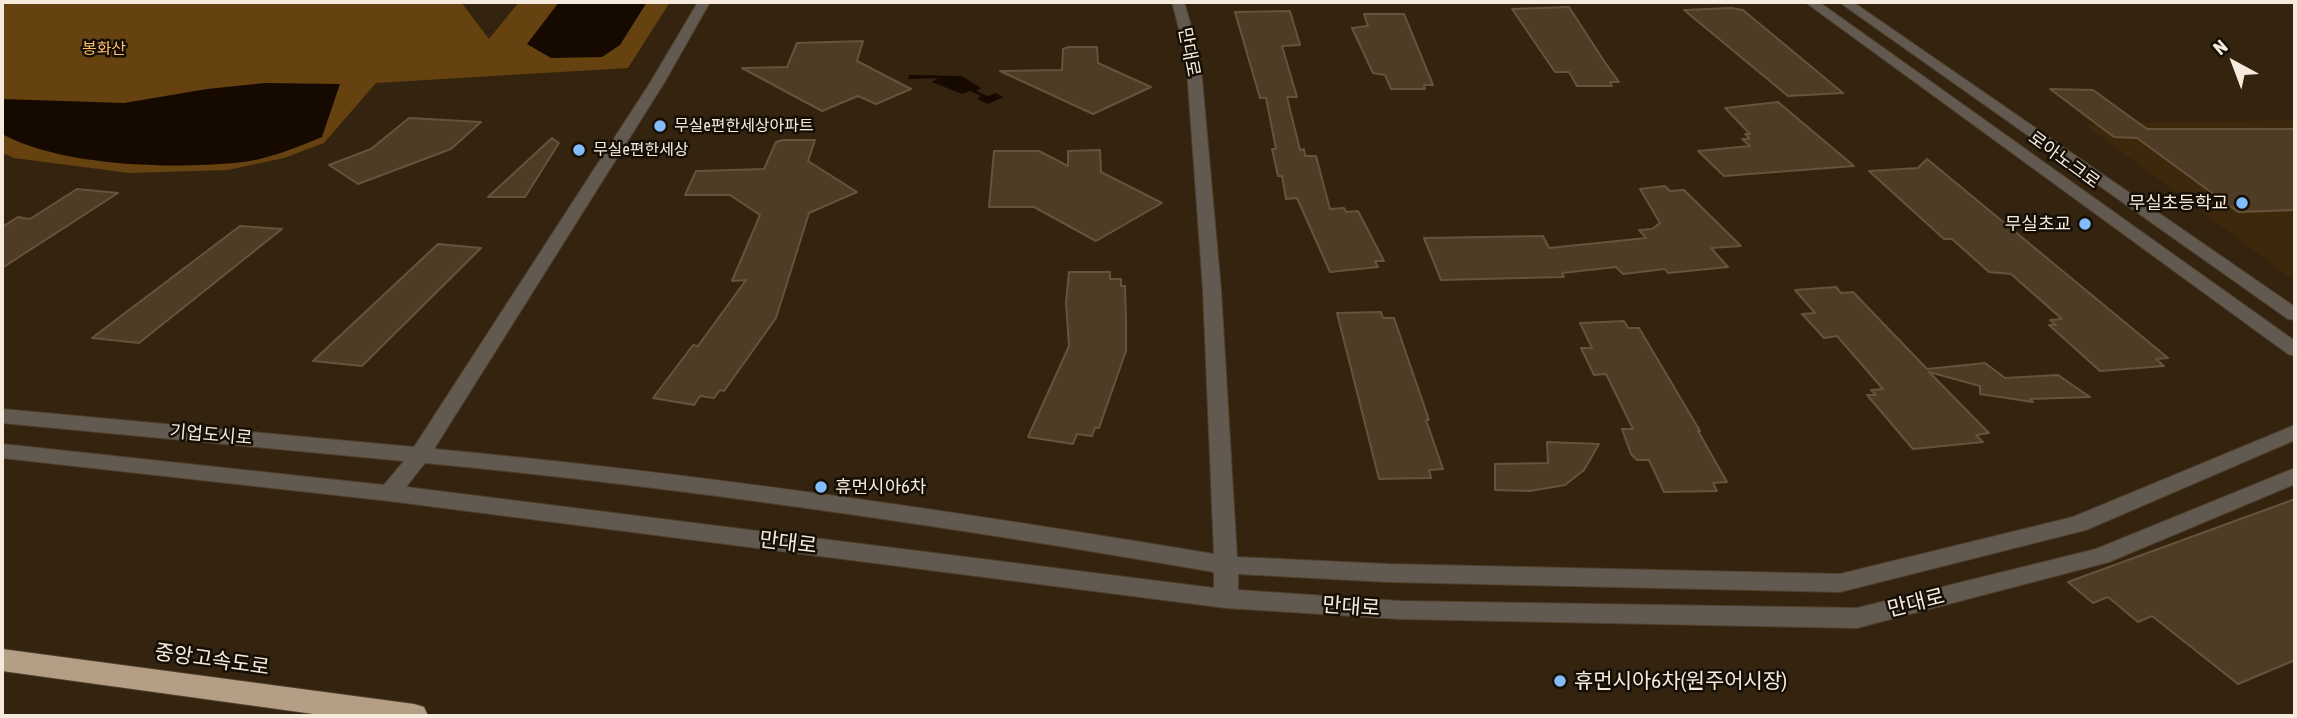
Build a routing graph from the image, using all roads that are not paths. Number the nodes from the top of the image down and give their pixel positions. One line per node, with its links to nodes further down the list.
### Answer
1 (704, 2): 10 (street)
2 (1178, 2): 13 (street, 만대로)
3 (1811, 2): 6 (street, 로아노크로)
4 (1846, 2): 5 (street, 로아노크로)
5 (2295, 315)
6 (2295, 351)
7 (2, 416): 10 (street, 기업도시로)
8 (2295, 432): 13 (street, 만대로)
9 (2, 451): 12 (street)
10 (420, 455): 12 (street); 13 (street, 만대로)
11 (2295, 476): 14 (street, 만대로)
12 (389, 493): 14 (street, 만대로)
13 (1226, 565): 14 (street)
14 (1226, 599)
15 (2, 660): 16 (highway, 중앙고속도로)
16 (414, 716)

